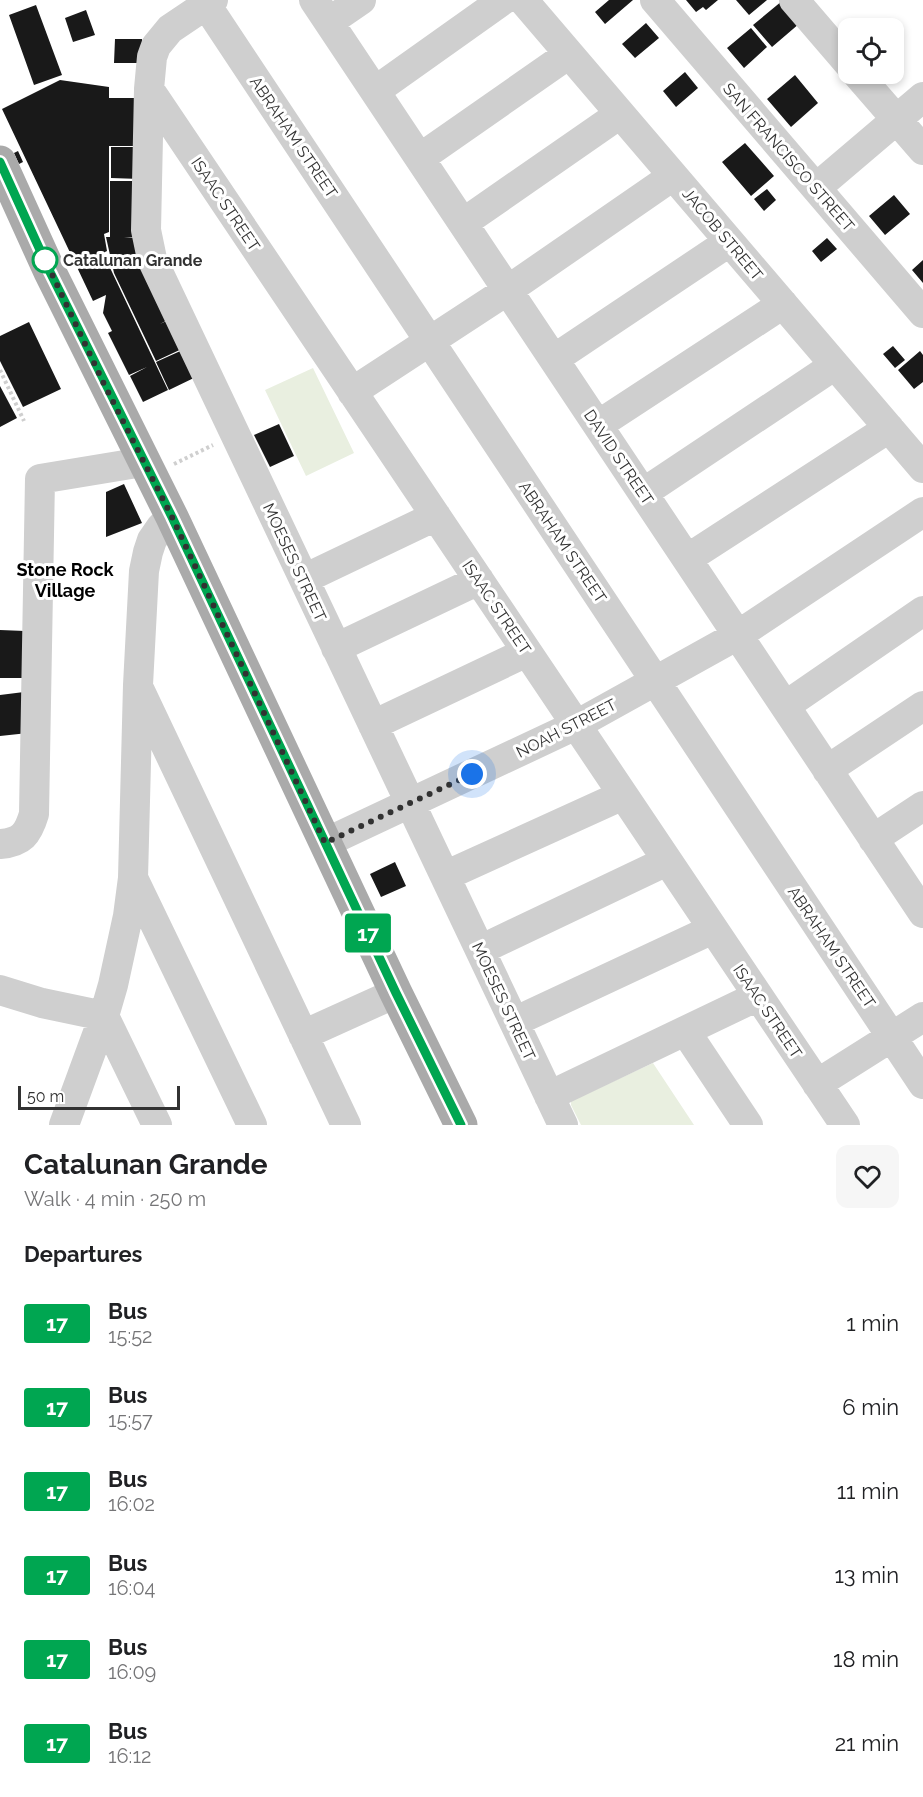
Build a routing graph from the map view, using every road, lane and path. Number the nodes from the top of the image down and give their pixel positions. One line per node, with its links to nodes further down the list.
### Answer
1 (361, 0): 7 (street)
2 (504, 0): 12 (street)
3 (523, 0): 9 (street, JACOB STREET)
4 (655, 0): 20 (street, SAN FRANCISCO STREET)
5 (794, 0): 8 (street)
6 (208, 2): 11 (street, MOESES STREET); 26 (street, ABRAHAM STREET)
7 (322, 11): 12 (street, DAVID STREET)
8 (838, 51)
9 (569, 54): 14 (street, JACOB STREET); 17 (street)
10 (866, 84): 15 (street)
11 (149, 89): 30 (street, ISAAC STREET); 34 (street, MOESES STREET)
12 (375, 91): 17 (street, DAVID STREET)
13 (923, 97): 15 (street)
14 (620, 114): 19 (street, JACOB STREET); 21 (street)
15 (896, 119): 16 (street); 20 (street)
16 (923, 150)
17 (420, 158): 21 (street, DAVID STREET)
18 (0, 162): 36 (main road)
19 (674, 176): 22 (street, JACOB STREET); 23 (street)
20 (816, 188): 25 (street, SAN FRANCISCO STREET)
21 (463, 223): 23 (street, DAVID STREET)
22 (729, 242): 24 (street, JACOB STREET); 27 (street)
23 (508, 290): 26 (street); 27 (street, DAVID STREET)
24 (783, 304): 28 (street, JACOB STREET); 32 (street)
25 (923, 313)
26 (430, 341): 30 (street); 48 (street, ABRAHAM STREET)
27 (554, 360): 32 (street, DAVID STREET)
28 (835, 366): 33 (street, JACOB STREET); 37 (street)
29 (0, 370): 31 (path)
30 (352, 392): 39 (street, ISAAC STREET)
31 (24, 421)
32 (597, 425): 37 (street, DAVID STREET)
33 (889, 428): 35 (street, JACOB STREET); 41 (street)
34 (235, 434): 36 (path); 42 (street, MOESES STREET)
35 (923, 468)
36 (147, 469): 40 (main road); 60 (street)
37 (643, 493): 41 (street, DAVID STREET)
38 (923, 512): 45 (street, NOAH STREET)
39 (436, 516): 42 (street); 43 (street, ISAAC STREET)
40 (172, 517): 49 (street); 59 (main road)
41 (687, 559): 45 (street, DAVID STREET)
42 (304, 579): 46 (street, MOESES STREET)
43 (479, 580): 46 (street); 47 (street, ISAAC STREET)
44 (923, 611): 50 (street)
45 (738, 635): 48 (street, NOAH STREET); 50 (street, DAVID STREET)
46 (336, 648): 52 (street, MOESES STREET)
47 (527, 652): 52 (street); 53 (street, ISAAC STREET)
48 (655, 681): 53 (street, NOAH STREET); 75 (street, ABRAHAM STREET)
49 (138, 685): 63 (street); 74 (street)
50 (785, 706): 54 (street, DAVID STREET)
51 (923, 706): 54 (street)
52 (373, 725): 56 (street, MOESES STREET)
53 (576, 725): 55 (street, ISAAC STREET); 56 (street, NOAH STREET)
54 (828, 770): 58 (street, DAVID STREET)
55 (623, 795): 61 (street, ISAAC STREET); 62 (street)
56 (410, 803): 59 (street, NOAH STREET); 62 (street, MOESES STREET)
57 (923, 806): 58 (street)
58 (873, 839): 64 (street, DAVID STREET)
59 (325, 843): 68 (main road)
60 (0, 844)
61 (667, 861): 65 (street, ISAAC STREET); 66 (street)
62 (445, 876): 66 (street, MOESES STREET)
63 (133, 878): 70 (street); 81 (street)
64 (922, 911)
65 (713, 929): 69 (street, ISAAC STREET); 72 (street)
66 (480, 950): 72 (street, MOESES STREET)
67 (0, 990): 70 (street)
68 (396, 993): 74 (street); 83 (main road)
69 (758, 996): 73 (street); 76 (street, ISAAC STREET)
70 (104, 1016): 79 (street); 80 (street)
71 (923, 1017): 75 (street)
72 (514, 1022): 78 (street, MOESES STREET)
73 (686, 1032): 78 (street); 85 (street)
74 (303, 1035): 82 (street)
75 (891, 1037): 76 (street); 77 (street, ABRAHAM STREET)
76 (817, 1084): 86 (street, ISAAC STREET)
77 (923, 1084)
78 (549, 1096): 84 (street, MOESES STREET)
79 (64, 1125)
80 (157, 1125)
81 (252, 1125)
82 (346, 1125)
83 (461, 1125)
84 (563, 1125)
85 (748, 1125)
86 (845, 1125)

